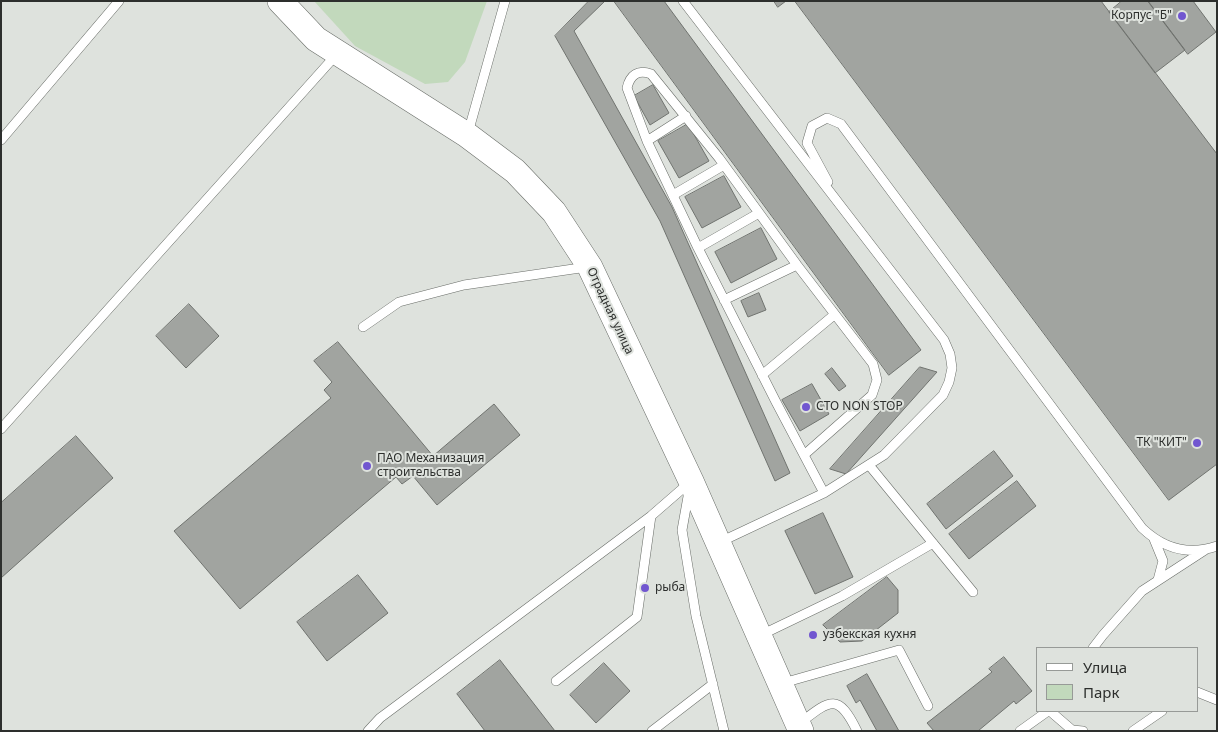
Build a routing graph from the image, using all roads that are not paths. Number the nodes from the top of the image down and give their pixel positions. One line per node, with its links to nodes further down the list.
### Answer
1 (119, 1): 8 (lane)
2 (280, 1): 5 (main road, Отрадная улица)
3 (505, 1): 7 (lane)
4 (683, 1): 12 (lane)
5 (338, 53): 7 (main road, Отрадная улица); 21 (lane)
6 (686, 116): 9 (lane); 9 (lane); 10 (lane)
7 (467, 135): 16 (main road, Отрадная улица)
8 (1, 140)
9 (647, 141): 11 (lane)
10 (724, 165): 11 (lane); 13 (lane)
11 (673, 195): 14 (lane)
12 (839, 204): 23 (lane); 27 (lane)
13 (759, 213): 14 (lane); 15 (lane)
14 (698, 248): 17 (lane)
15 (797, 265): 17 (lane); 18 (lane)
16 (590, 267): 19 (lane); 24 (main road, Отрадная улица)
17 (724, 300): 20 (lane)
18 (834, 315): 20 (lane); 22 (lane)
19 (363, 328)
20 (762, 375): 22 (lane)
21 (1, 429)
22 (804, 455): 25 (lane)
23 (869, 465): 25 (lane); 29 (lane)
24 (691, 481): 26 (lane); 28 (main road, Отрадная улица); 37 (lane)
25 (824, 493): 28 (lane)
26 (651, 516): 36 (lane); 46 (lane)
27 (1154, 539): 31 (lane); 32 (lane)
28 (718, 543): 34 (main road, Отрадная улица)
29 (933, 543): 33 (lane); 34 (lane)
30 (1217, 546): 31 (lane)
31 (1205, 550): 32 (lane)
32 (1158, 580): 35 (lane)
33 (972, 592)
34 (759, 636): 38 (main road, Отрадная улица)
35 (1094, 647)
36 (556, 681)
37 (713, 684): 47 (lane); 48 (lane)
38 (780, 684): 41 (lane); 45 (main road, Отрадная улица)
39 (1198, 692): 40 (lane)
40 (1217, 700)
41 (928, 706)
42 (1048, 712): 50 (lane)
43 (1050, 712): 51 (lane)
44 (1161, 712): 52 (lane)
45 (796, 729): 49 (lane)
46 (368, 731)
47 (652, 731)
48 (724, 731)
49 (857, 731)
50 (1020, 731)
51 (1083, 731)
52 (1133, 731)

